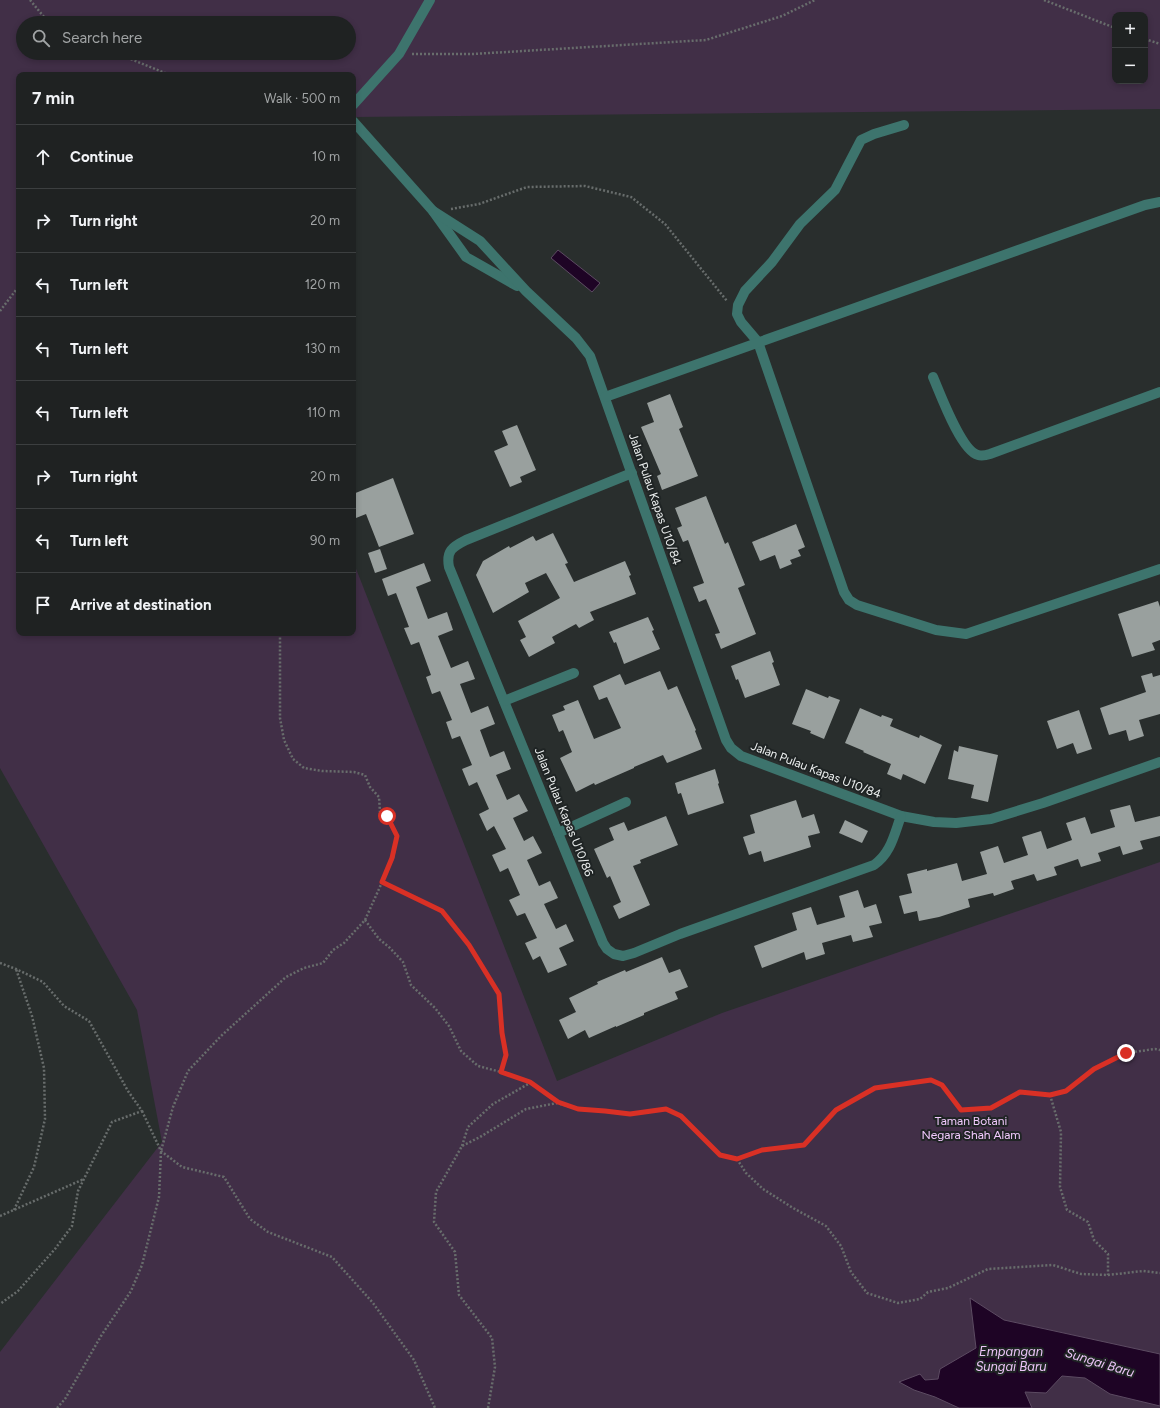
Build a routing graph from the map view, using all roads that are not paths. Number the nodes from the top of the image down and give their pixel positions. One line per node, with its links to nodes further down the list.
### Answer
1 (430, 0): 2 (street)
2 (356, 102)
3 (356, 124): 6 (street)
4 (904, 125): 8 (street)
5 (1160, 202): 8 (street)
6 (433, 211): 7 (street); 7 (street)
7 (526, 291): 11 (street, Jalan Pulau Kapas U10/84)
8 (758, 342): 11 (street); 13 (street)
9 (933, 377): 10 (street)
10 (1160, 392)
11 (605, 397): 12 (street, Jalan Pulau Kapas U10/84)
12 (632, 473): 15 (street, Jalan Pulau Kapas U10/86); 18 (street, Jalan Pulau Kapas U10/84)
13 (1160, 569)
14 (574, 673): 15 (street)
15 (504, 701): 19 (street, Jalan Pulau Kapas U10/86)
16 (1160, 762): 18 (street, Jalan Pulau Kapas U10/84)
17 (626, 802): 19 (street)
18 (901, 816): 19 (street, Jalan Pulau Kapas U10/86)
19 (558, 833)

